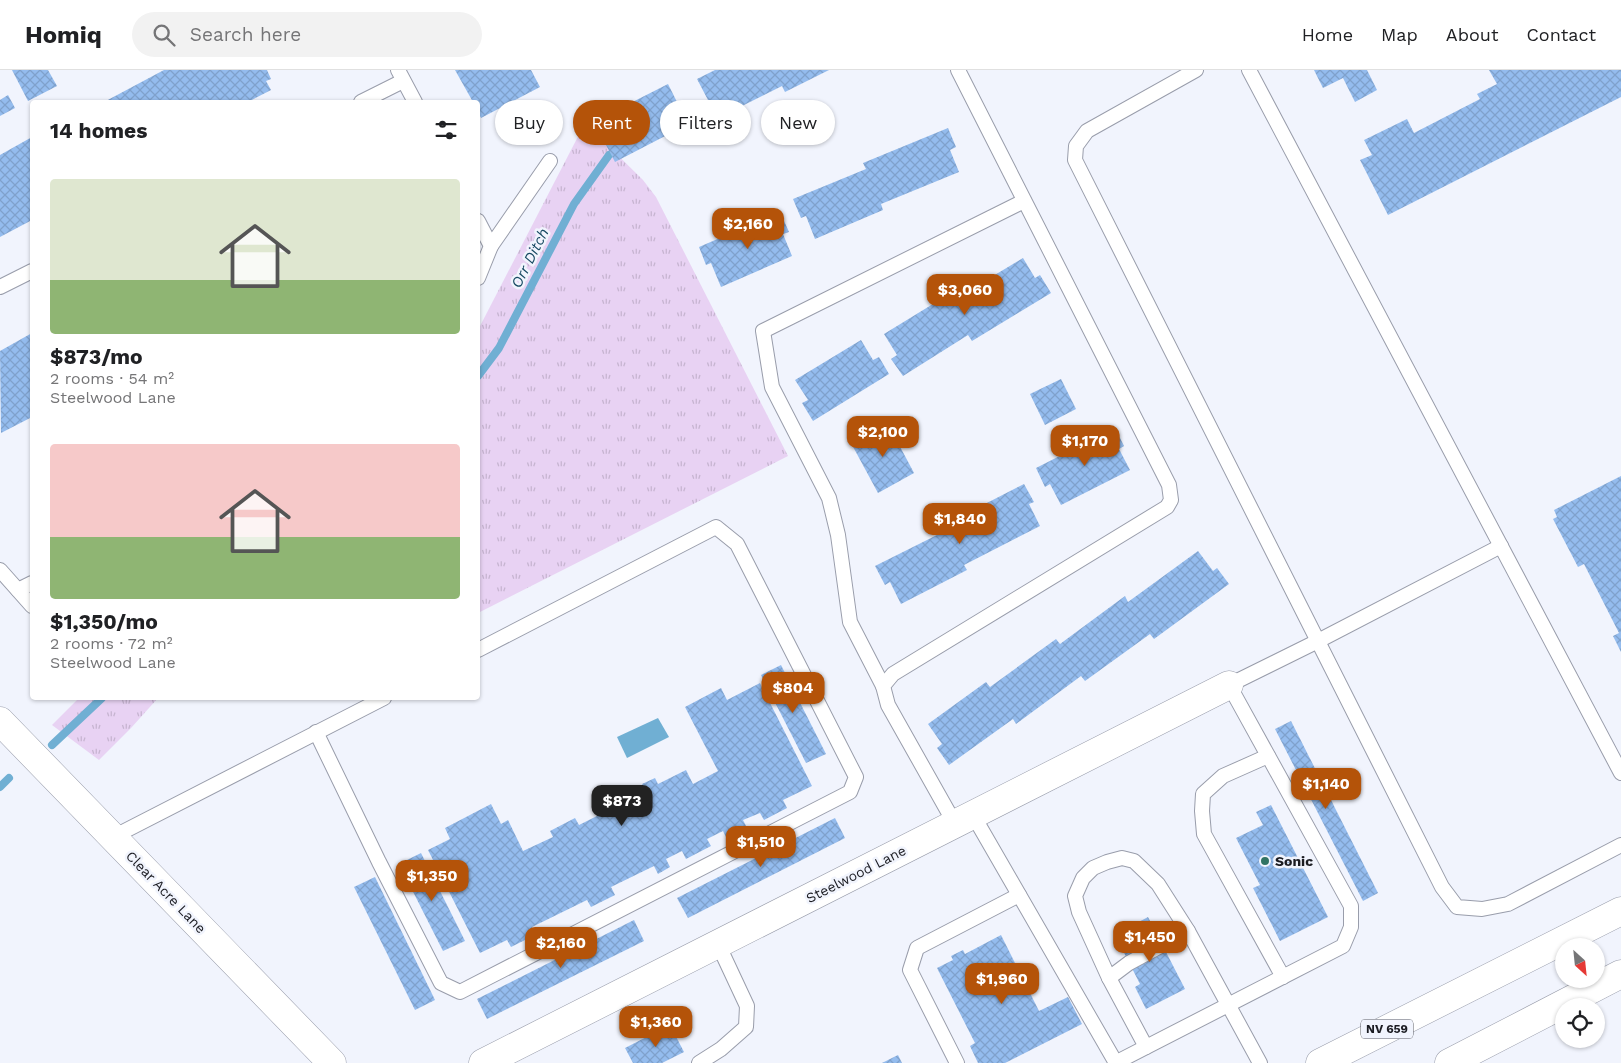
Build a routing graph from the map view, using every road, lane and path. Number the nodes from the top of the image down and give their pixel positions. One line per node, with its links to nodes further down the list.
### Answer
1 (958, 70): 8 (lane)
2 (1196, 70): 19 (lane)
3 (1250, 70): 14 (lane)
4 (400, 75): 5 (lane); 6 (lane)
5 (364, 100)
6 (414, 100)
7 (550, 162): 10 (lane)
8 (1024, 201): 22 (lane); 22 (lane)
9 (480, 226): 10 (lane)
10 (491, 246): 12 (lane)
11 (30, 272): 13 (lane)
12 (480, 273)
13 (0, 287)
14 (1501, 546): 19 (lane); 27 (lane)
15 (0, 570): 17 (lane)
16 (30, 584): 17 (lane)
17 (18, 590): 18 (lane)
18 (30, 604)
19 (1318, 641): 21 (lane); 30 (lane)
20 (480, 649): 25 (lane)
21 (1229, 685): 26 (lane); 28 (street, Steelwood Lane)
22 (883, 686): 28 (lane)
23 (380, 700): 25 (lane)
24 (0, 721): 29 (street, Clear Acre Lane)
25 (316, 732): 29 (lane)
26 (1268, 756): 36 (lane); 36 (lane)
27 (1621, 773)
28 (964, 819): 31 (lane); 34 (street, Steelwood Lane)
29 (113, 837): 40 (street, Clear Acre Lane)
30 (1621, 845)
31 (1019, 894): 43 (lane); 44 (lane)
32 (1621, 910): 46 (street, NV 659)
33 (1188, 931): 37 (lane); 37 (lane); 38 (lane)
34 (718, 944): 41 (street, Steelwood Lane); 42 (lane)
35 (1621, 974): 47 (street)
36 (1283, 977): 38 (lane)
37 (1110, 978): 39 (lane)
38 (1229, 1005): 39 (lane); 45 (lane)
39 (1146, 1047): 44 (lane)
40 (332, 1063)
41 (483, 1063)
42 (699, 1063)
43 (956, 1063)
44 (1116, 1063)
45 (1260, 1063)
46 (1320, 1063)
47 (1449, 1063)

